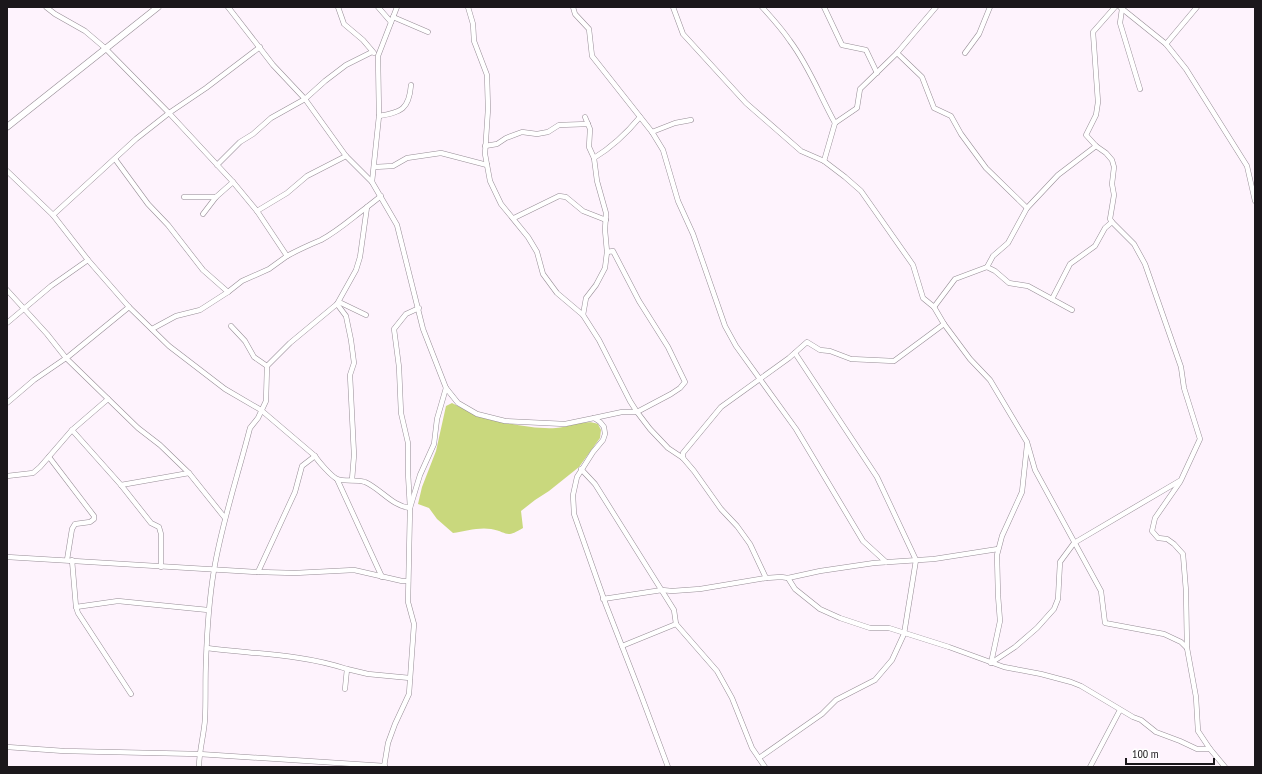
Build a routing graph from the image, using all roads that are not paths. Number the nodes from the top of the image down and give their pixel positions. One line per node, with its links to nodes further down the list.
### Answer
1 (46, 7): 20 (street)
2 (158, 7): 20 (street)
3 (228, 7): 21 (street)
4 (338, 7): 22 (street)
5 (378, 7): 17 (street)
6 (397, 7): 17 (street)
7 (468, 7): 39 (street)
8 (573, 7): 33 (street)
9 (673, 7): 44 (street)
10 (762, 7): 35 (street)
11 (824, 7): 26 (street)
12 (936, 7): 23 (street)
13 (990, 7): 24 (street)
14 (1115, 7): 40 (street)
15 (1197, 7): 19 (street)
16 (1121, 8): 19 (street); 28 (street)
17 (392, 19): 18 (street); 25 (street)
18 (428, 32)
19 (1166, 44): 54 (street)
20 (105, 48): 30 (street); 37 (street)
21 (260, 48): 29 (street); 30 (street)
22 (372, 52): 25 (street); 29 (street)
23 (897, 53): 26 (street); 56 (street)
24 (965, 53)
25 (378, 56): 31 (street)
26 (877, 73): 35 (street)
27 (411, 85): 31 (street)
28 (1140, 89)
29 (305, 99): 41 (street); 45 (street)
30 (169, 113): 43 (street); 45 (street)
31 (379, 116): 47 (street)
32 (585, 117): 36 (street)
33 (640, 117): 38 (street); 42 (street)
34 (691, 120): 38 (street)
35 (835, 123): 44 (street)
36 (588, 124): 39 (street); 42 (street)
37 (7, 127)
38 (652, 132): 85 (street)
39 (485, 146): 46 (street)
40 (1096, 146): 56 (street); 62 (street)
41 (346, 156): 50 (street); 57 (street)
42 (594, 158): 61 (street)
43 (115, 159): 59 (street); 68 (street)
44 (824, 161): 72 (street)
45 (216, 165): 49 (street)
46 (487, 165): 47 (street); 60 (street)
47 (374, 167): 50 (street)
48 (7, 171): 59 (street)
49 (233, 182): 53 (street); 57 (street)
50 (372, 182): 51 (street)
51 (381, 196): 55 (street); 73 (street)
52 (184, 197): 53 (street)
53 (216, 197): 58 (street)
54 (1255, 200)
55 (367, 207): 64 (street); 70 (street)
56 (1027, 208): 66 (street)
57 (257, 211): 64 (street)
58 (203, 214)
59 (53, 215): 65 (street)
60 (514, 218): 61 (street); 77 (street)
61 (606, 220): 63 (street)
62 (1112, 222): 69 (street); 102 (street)
63 (607, 252): 77 (street); 90 (street)
64 (287, 256): 68 (street)
65 (88, 260): 71 (street); 74 (street)
66 (987, 267): 69 (street); 72 (street)
67 (7, 290): 74 (street)
68 (228, 292): 81 (street)
69 (1052, 299): 75 (street)
70 (338, 303): 76 (street); 84 (street); 101 (street)
71 (129, 307): 81 (street); 83 (street)
72 (934, 307): 79 (street)
73 (419, 308): 86 (street); 104 (street)
74 (24, 309): 78 (street); 83 (street)
75 (1072, 310)
76 (366, 315)
77 (583, 315): 90 (street)
78 (7, 324)
79 (944, 324): 82 (street); 93 (street)
80 (231, 326): 84 (street)
81 (152, 330): 89 (street)
82 (795, 353): 85 (street); 110 (street)
83 (66, 358): 87 (street); 88 (street)
84 (267, 366): 89 (street)
85 (759, 378): 96 (street); 111 (street)
86 (446, 388): 91 (street); 104 (street)
87 (108, 399): 92 (street); 98 (street)
88 (7, 403)
89 (260, 410): 94 (street); 105 (street)
90 (637, 412): 91 (street); 96 (street)
91 (594, 418): 97 (street)
92 (72, 430): 95 (street); 103 (street)
93 (1027, 442): 106 (street); 107 (street)
94 (315, 456): 100 (street); 114 (street)
95 (49, 457): 99 (street); 109 (street)
96 (683, 458): 116 (street)
97 (581, 469): 119 (street); 120 (street)
98 (189, 473): 103 (street); 105 (street)
99 (7, 476)
100 (337, 479): 101 (street); 115 (street)
101 (352, 480): 104 (street)
102 (1180, 480): 106 (street); 127 (street)
103 (121, 485): 112 (street)
104 (410, 508): 118 (street)
105 (226, 518): 113 (street)
106 (1074, 543): 127 (street); 128 (street)
107 (998, 549): 110 (street); 128 (street)
108 (7, 557): 109 (street)
109 (69, 560): 112 (street); 121 (street)
110 (916, 560): 111 (street); 124 (street)
111 (886, 562): 117 (street)
112 (161, 567): 113 (street)
113 (214, 569): 114 (street); 122 (street)
114 (258, 572): 115 (street)
115 (382, 577): 118 (street)
116 (766, 578): 117 (street); 119 (street)
117 (788, 578): 124 (street)
118 (408, 581): 130 (street)
119 (662, 590): 120 (street); 123 (street)
120 (603, 598): 125 (street)
121 (76, 607): 122 (street); 132 (street)
122 (208, 610): 126 (street)
123 (676, 624): 125 (street); 137 (street)
124 (904, 634): 128 (street); 137 (street)
125 (622, 646): 140 (street)
126 (207, 648): 129 (street); 136 (street)
127 (1187, 648): 135 (street)
128 (991, 663): 133 (street)
129 (347, 669): 130 (street); 131 (street)
130 (410, 678): 139 (street)
131 (345, 689)
132 (131, 694)
133 (1120, 710): 135 (street); 142 (street)
134 (7, 747): 136 (street)
135 (1210, 749): 143 (street)
136 (199, 754): 138 (street); 139 (street)
137 (759, 758): 141 (street)
138 (199, 767)
139 (385, 767)
140 (668, 767)
141 (765, 767)
142 (1090, 767)
143 (1225, 767)

